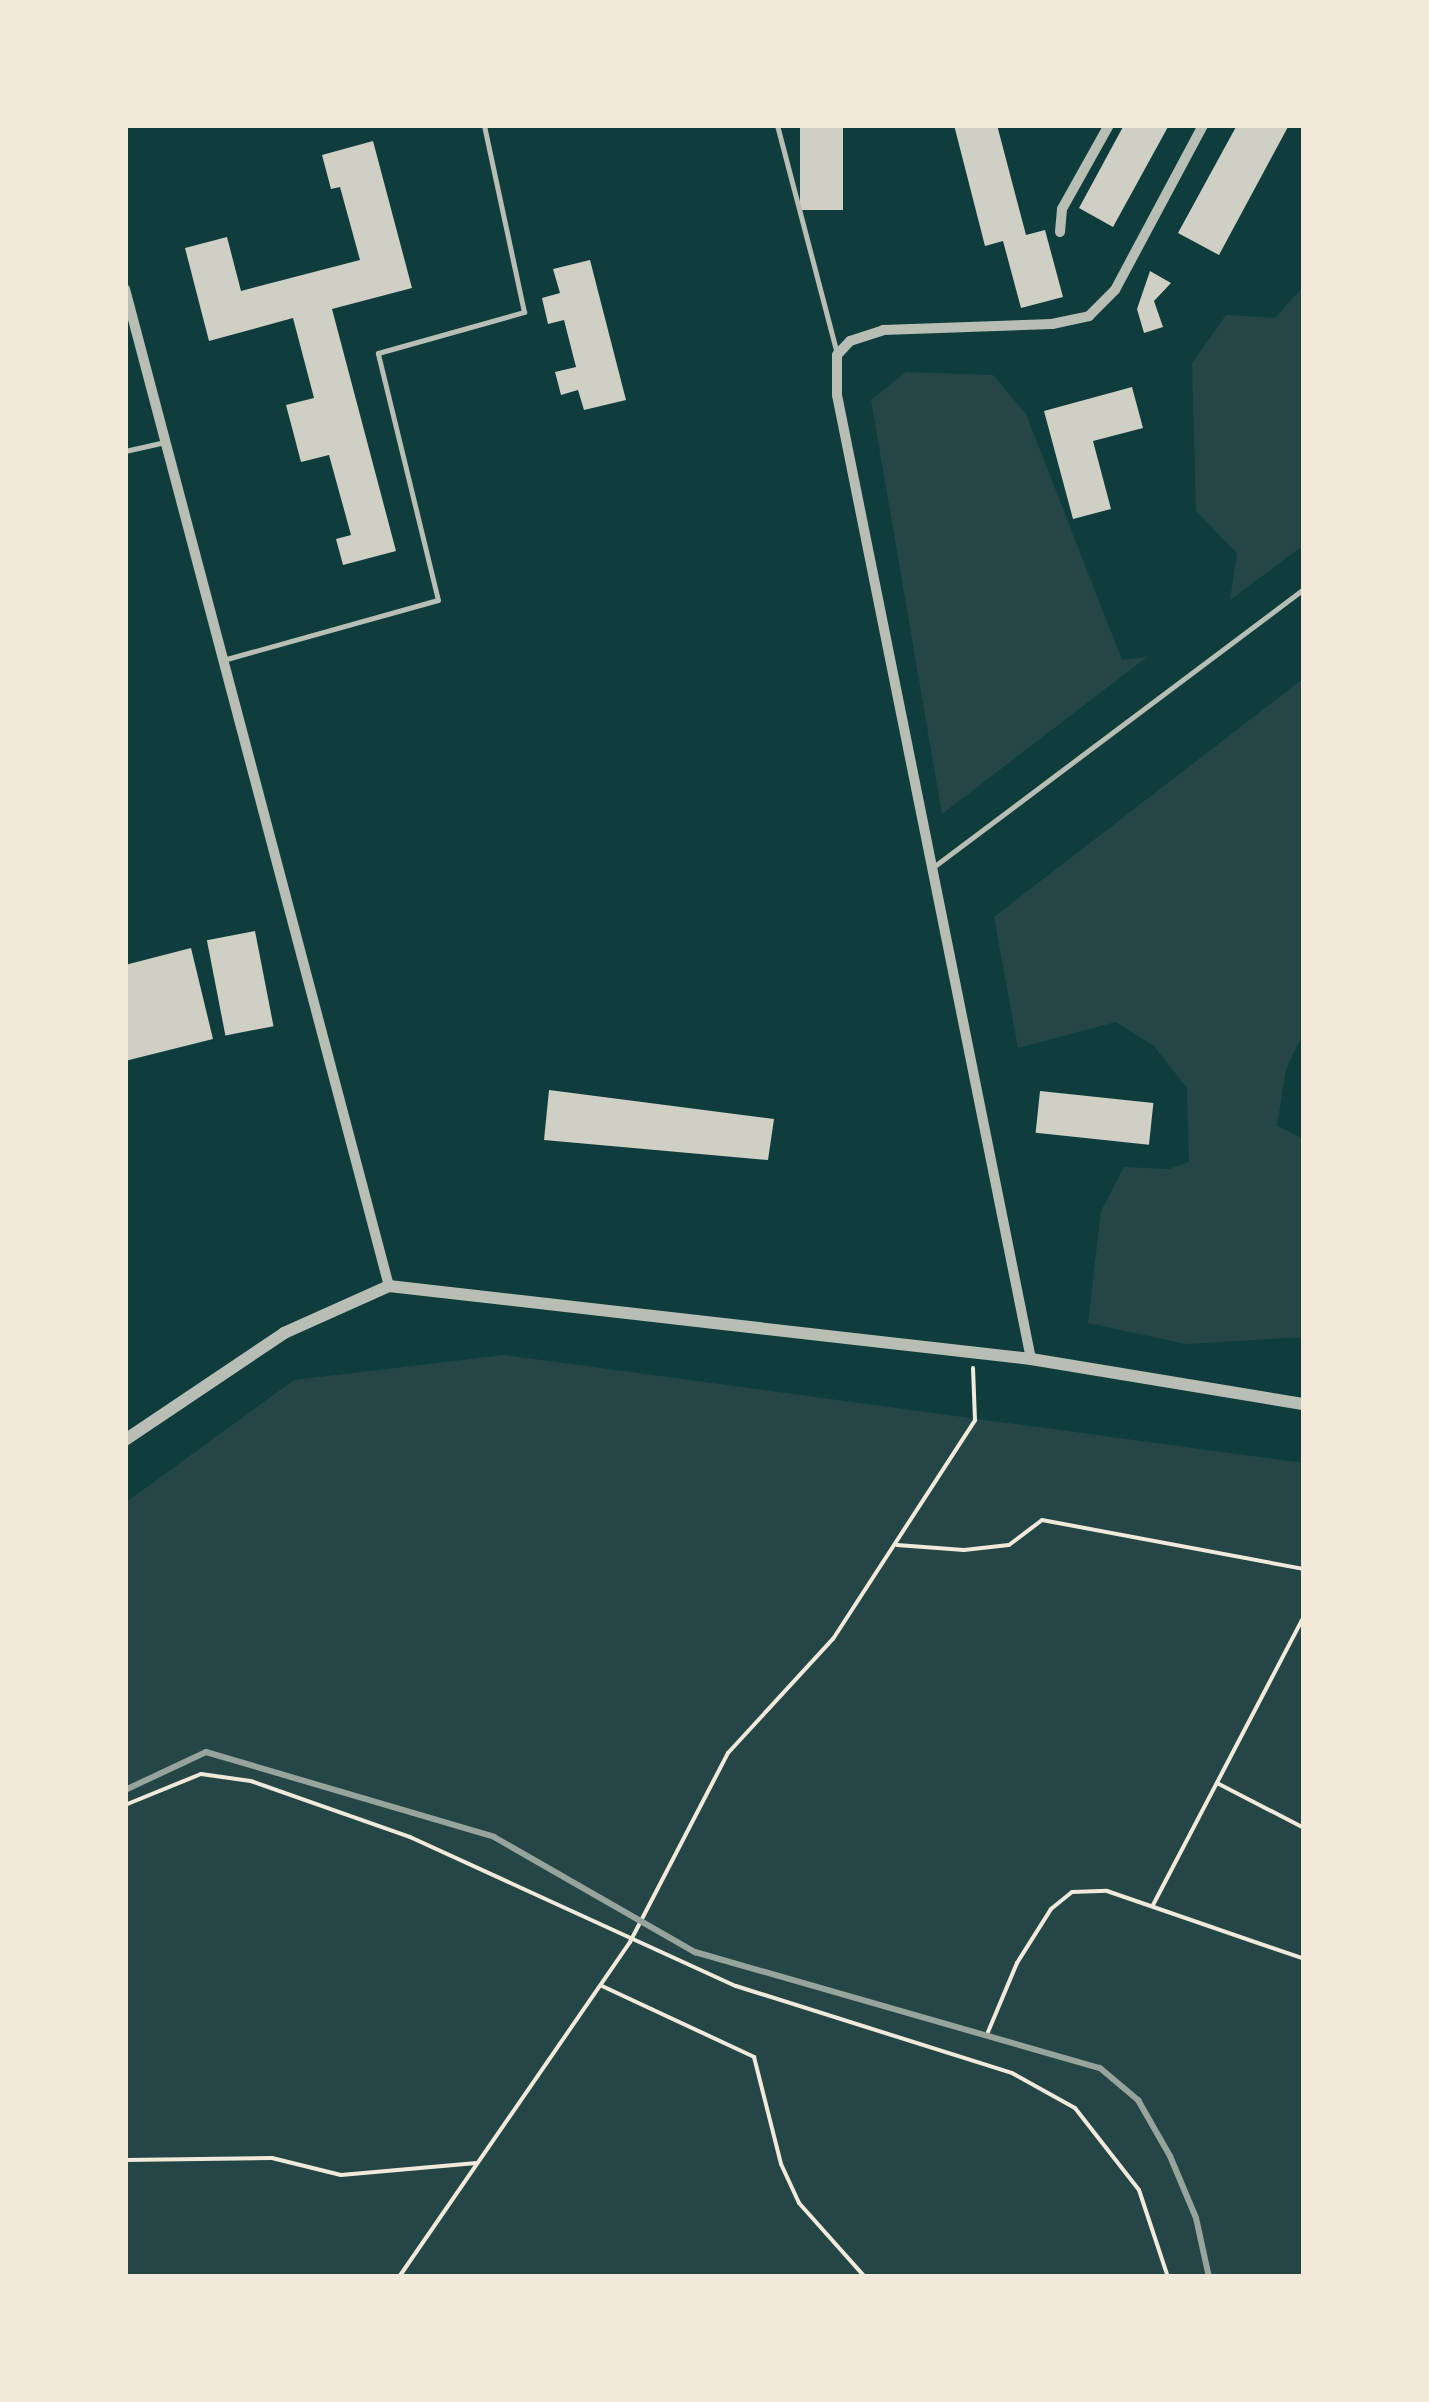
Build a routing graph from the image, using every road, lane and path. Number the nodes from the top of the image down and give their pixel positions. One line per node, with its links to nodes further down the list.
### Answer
1 (484, 125): 11 (lane)
2 (777, 125): 7 (lane)
3 (1109, 125): 5 (street)
4 (1203, 125): 7 (street)
5 (1060, 232)
6 (125, 288): 8 (street)
7 (837, 355): 12 (street)
8 (166, 442): 9 (lane); 11 (street)
9 (125, 451)
10 (1304, 589): 12 (lane)
11 (223, 660): 13 (street)
12 (936, 865): 15 (street)
13 (389, 1286): 14 (street); 17 (street)
14 (973, 1353): 15 (street); 18 (path)
15 (1030, 1359): 16 (street)
16 (1304, 1404)
17 (125, 1440)
18 (894, 1545): 19 (path); 25 (path)
19 (1304, 1569)
20 (1304, 1616): 21 (path)
21 (1218, 1783): 23 (path); 24 (path)
22 (125, 1805): 25 (path)
23 (1304, 1828)
24 (1153, 1905): 26 (path); 28 (path)
25 (630, 1942): 27 (path); 33 (path)
26 (1304, 1959)
27 (602, 1986): 30 (path); 32 (path)
28 (988, 2032)
29 (125, 2160): 30 (path)
30 (476, 2163): 31 (path)
31 (399, 2277)
32 (865, 2277)
33 (1168, 2277)

